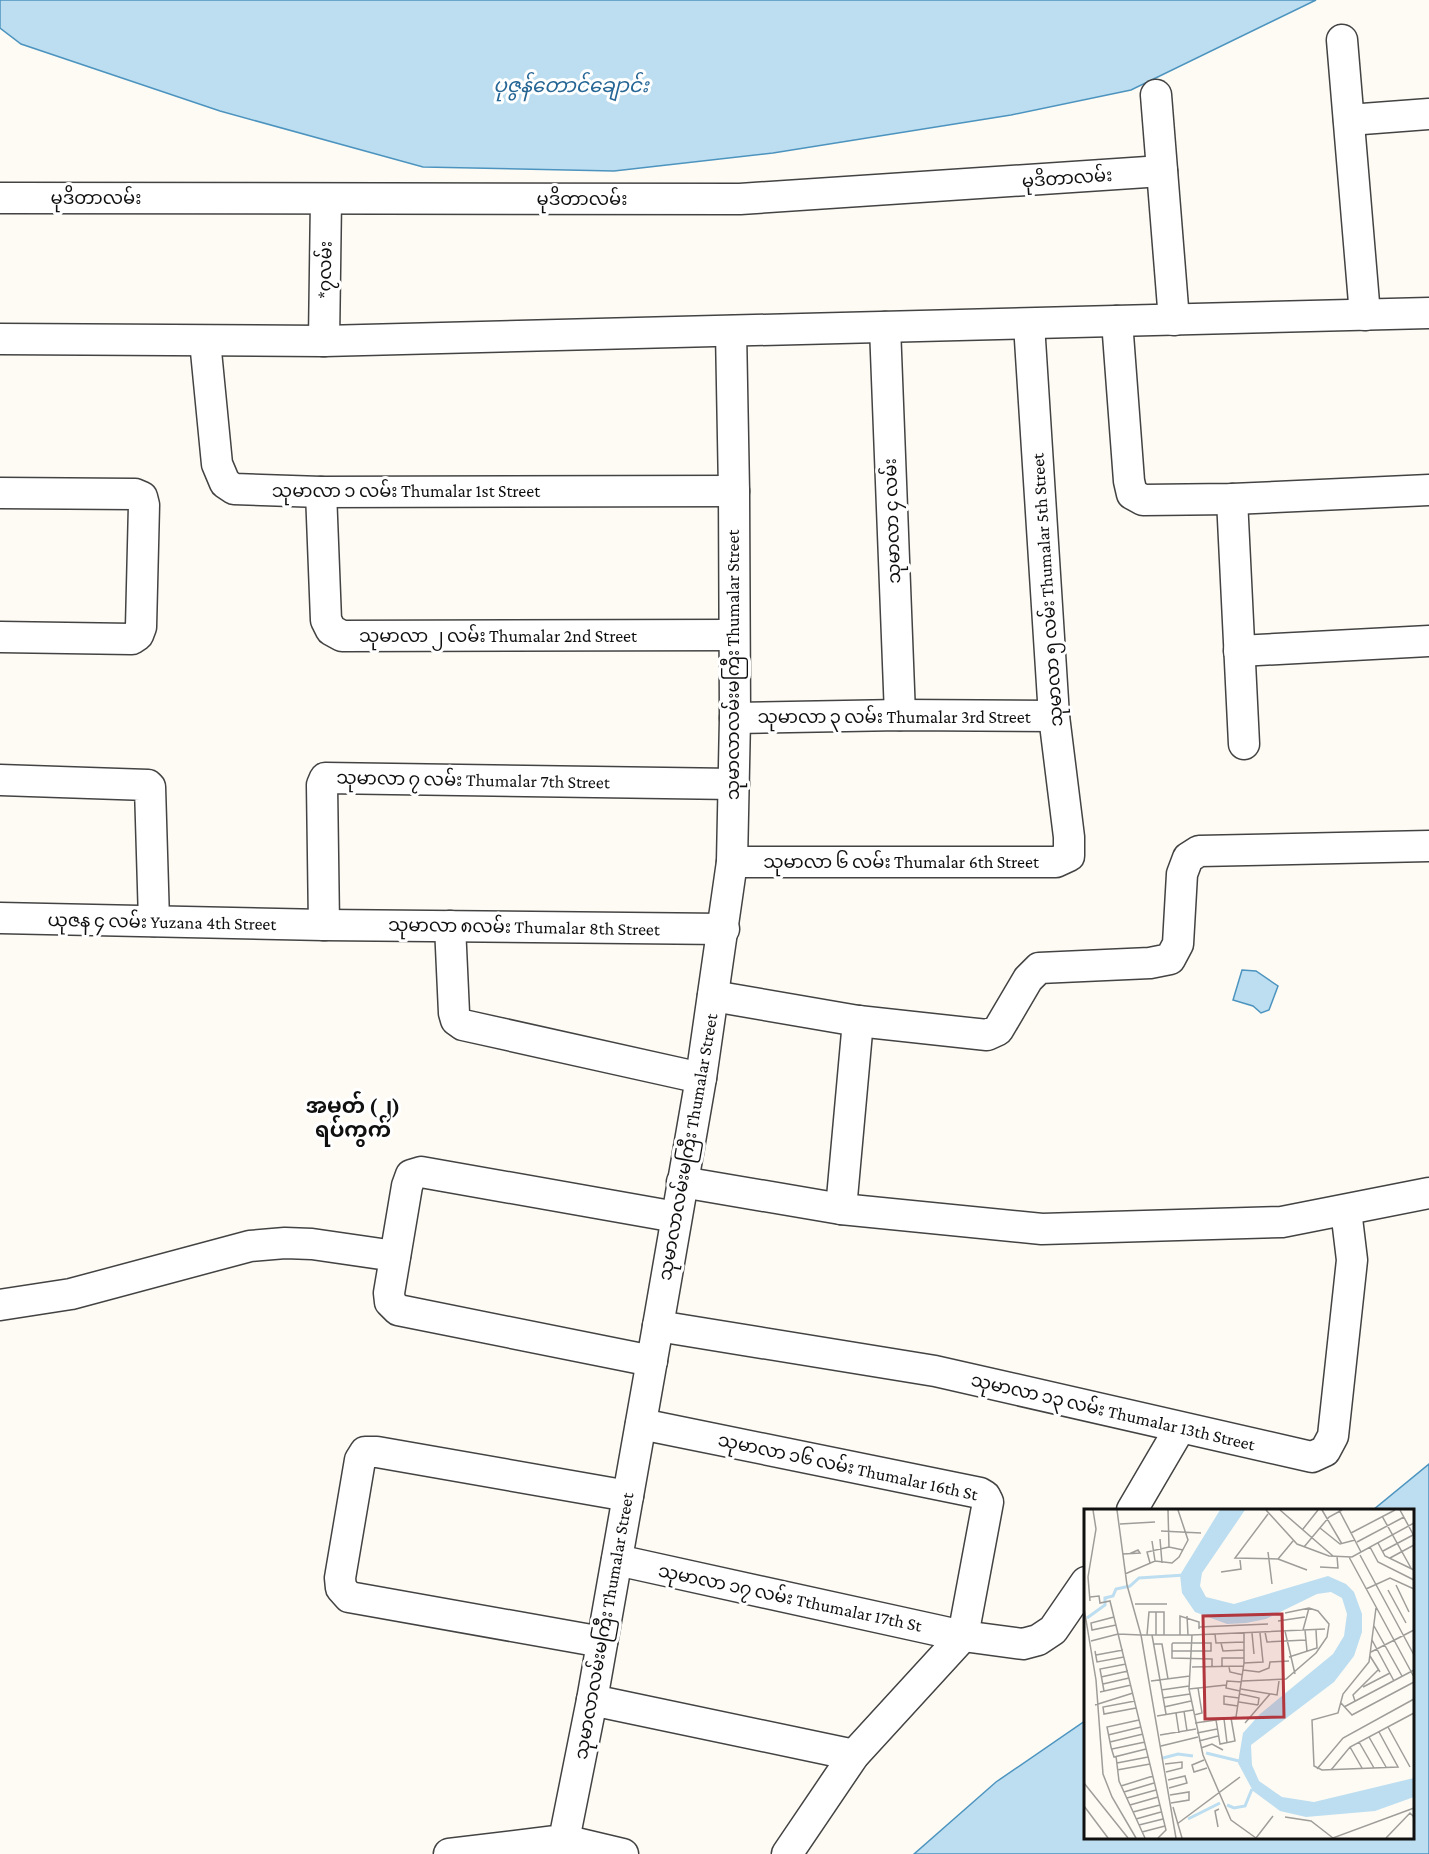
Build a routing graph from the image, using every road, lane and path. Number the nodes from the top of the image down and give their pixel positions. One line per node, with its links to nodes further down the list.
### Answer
1 (1342, 40): 4 (street)
2 (1156, 95): 5 (street)
3 (1429, 114): 4 (street)
4 (1348, 120): 9 (street)
5 (1162, 171): 7 (street, မုဒိတာလမ်း); 10 (street)
6 (0, 198): 7 (street, မုဒိတာလမ်း)
7 (326, 199): 17 (street, *၇လမ်း)
8 (1429, 313): 9 (street)
9 (1365, 315): 10 (street)
10 (1174, 320): 11 (street)
11 (1117, 321): 12 (street); 22 (street)
12 (1029, 324): 13 (street); 28 (street, သုမာလာ ၅ လမ်း Thumalar 5th Street)
13 (885, 327): 14 (street); 27 (street, သုမာလာ ၄ လမ်း)
14 (731, 331): 17 (street); 19 (street, သုမာလာလမ်းမကြီး Thumalar Street)
15 (0, 339): 16 (street)
16 (205, 341): 17 (street); 20 (street, သုမာလာ ၁ လမ်း Thumalar 1st Street)
17 (324, 341)
18 (1429, 490): 22 (street)
19 (734, 491): 20 (street, သုမာလာ ၁ လမ်း Thumalar 1st Street); 23 (street, သုမာလာလမ်းမကြီး Thumalar Street)
20 (321, 492): 23 (street, သုမာလာ ၂ လမ်း Thumalar 2nd Street)
21 (0, 493): 24 (street)
22 (1232, 499): 26 (street)
23 (734, 635): 29 (street, သုမာလာလမ်းမကြီး Thumalar Street)
24 (0, 637)
25 (1429, 641): 26 (street)
26 (1239, 651): 30 (street)
27 (900, 715): 28 (street, သုမာလာ ၃ လမ်း Thumalar 3rd Street); 29 (street, သုမာလာ ၃ လမ်း Thumalar 3rd Street)
28 (1054, 716): 34 (street, သုမာလာ ၅ လမ်း Thumalar 5th Street)
29 (735, 718): 32 (street, သုမာလာလမ်းမကြီး Thumalar Street)
30 (1244, 744)
31 (0, 780): 37 (street)
32 (734, 784): 35 (street, သုမာလာလမ်းမကြီး Thumalar Street); 38 (street, သုမာလာ ၇ လမ်း Thumalar 7th Street)
33 (1429, 846): 42 (street)
34 (1069, 856): 35 (street, သုမာလာ ၆ လမ်း Thumalar 6th Street)
35 (732, 862): 40 (street, သုမာလာလမ်းမကြီး Thumalar Street)
36 (0, 918): 37 (street, ယုဇန ၄ လမ်း Yuzana 4th Street)
37 (154, 921): 38 (street, ယုဇန ၄ လမ်း Yuzana 4th Street)
38 (324, 925): 39 (street, သုမာလာ ၈လမ်း Thumalar 8th Street)
39 (450, 926): 40 (street, သုမာလာ ၈လမ်း Thumalar 8th Street); 43 (street)
40 (724, 929): 41 (street, သုမာလာလမ်းမကြီး Thumalar Street)
41 (713, 996): 42 (street); 43 (street, သုမာလာလမ်းမကြီး Thumalar Street)
42 (858, 1021): 46 (street)
43 (700, 1078): 44 (street, သုမာလာလမ်းမကြီး Thumalar Street)
44 (682, 1182): 46 (street); 48 (street, သုမာလာလမ်းမကြီး Thumalar Street)
45 (1429, 1193): 47 (street)
46 (841, 1209): 47 (street)
47 (1346, 1210): 54 (street, သုမာလာ ၁၃ လမ်း Thumalar 13th Street)
48 (676, 1217): 49 (street); 51 (street, သုမာလာလမ်းမကြီး Thumalar Street)
49 (395, 1256): 50 (street); 52 (street)
50 (0, 1305)
51 (658, 1326): 52 (street, သုမာလာလမ်းမကြီး Thumalar Street); 54 (street, သုမာလာ ၁၃ လမ်း Thumalar 13th Street)
52 (652, 1361): 53 (street, သုမာလာလမ်းမကြီး Thumalar Street)
53 (641, 1424): 55 (street, သုမာလာလမ်းမကြီး Thumalar Street); 59 (street, သုမာလာ ၁၆ လမ်း Thumalar 16th St)
54 (1180, 1428): 56 (street)
55 (628, 1496): 57 (street, သုမာလာလမ်းမကြီး Thumalar Street); 60 (street)
56 (1133, 1509)
57 (617, 1560): 59 (street, သုမာလာ ၁၇ လမ်း Tthumalar 17th St); 60 (street, သုမာလာလမ်းမကြီး Thumalar Street)
58 (1084, 1585): 59 (street, သုမာလာ ၁၇ လမ်း Tthumalar 17th St)
59 (963, 1636): 62 (street)
60 (602, 1642): 61 (street, သုမာလာလမ်းမကြီး Thumalar Street)
61 (592, 1700): 62 (street); 63 (street, သုမာလာလမ်းမကြီး Thumalar Street)
62 (854, 1755): 67 (street)
63 (564, 1840): 64 (street); 66 (street)
64 (483, 1852): 65 (street)
65 (449, 1854)
66 (623, 1854)
67 (786, 1854)

